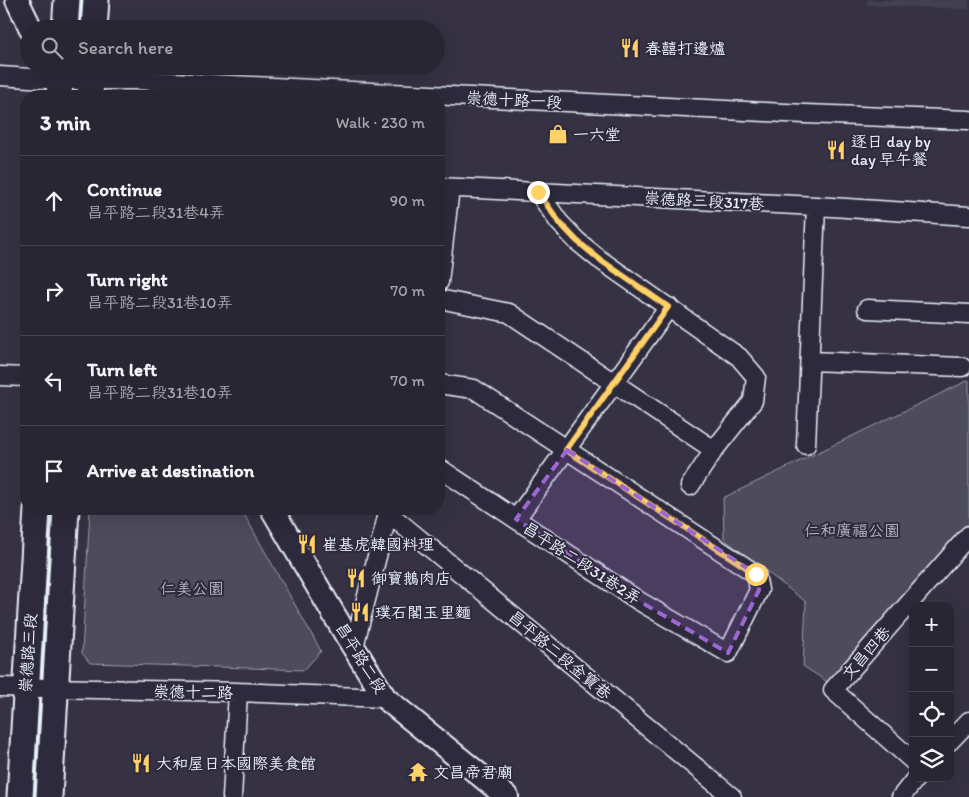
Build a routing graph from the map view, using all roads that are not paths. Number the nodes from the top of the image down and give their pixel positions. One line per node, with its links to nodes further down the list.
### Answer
1 (17, 0): 4 (street)
2 (67, 0): 5 (main road)
3 (96, 0): 6 (main road)
4 (27, 20)
5 (66, 20)
6 (95, 20)
7 (0, 76): 8 (street, 崇德十路一段)
8 (60, 81): 9 (street, 崇德十路一段)
9 (91, 81): 10 (street, 崇德十路一段)
10 (332, 90)
11 (445, 96): 12 (street, 崇德十路一段)
12 (969, 120)
13 (445, 188): 14 (street, 崇德路三段317巷)
14 (538, 192): 15 (street, 崇德路三段317巷); 18 (street)
15 (816, 206): 16 (street, 崇德路三段317巷); 21 (street)
16 (969, 216)
17 (445, 300): 25 (street)
18 (668, 307): 25 (street); 29 (street)
19 (868, 309): 20 (street)
20 (969, 314)
21 (810, 361): 22 (street); 27 (street)
22 (962, 367)
23 (0, 376): 24 (street)
24 (20, 377)
25 (614, 383): 28 (street); 29 (street)
26 (445, 385): 28 (street)
27 (806, 445)
28 (566, 450): 37 (street); 37 (street, 昌平路二段31巷2弄)
29 (714, 450): 31 (street)
30 (445, 472): 37 (street, 昌平路二段31巷2弄)
31 (690, 486)
32 (37, 515): 41 (main road, 崇德路三段)
33 (66, 515): 42 (main road, 崇德路三段)
34 (276, 515): 39 (street, 昌平路二段)
35 (387, 515): 39 (street)
36 (393, 515): 53 (street, 昌平路二段金寶巷)
37 (516, 519)
38 (969, 535): 47 (street, 文昌四巷)
39 (354, 647): 44 (street, 昌平路二段)
40 (0, 687): 41 (street, 崇德十二路)
41 (26, 688): 42 (street, 崇德十二路); 49 (main road, 崇德路三段)
42 (55, 689): 43 (street, 崇德十二路); 50 (main road, 崇德路三段)
43 (238, 692): 44 (street, 崇德十二路); 51 (street)
44 (385, 698): 52 (street, 昌平路二段)
45 (969, 721): 46 (street)
46 (954, 737)
47 (909, 757)
48 (913, 782): 54 (street)
49 (20, 797)
50 (49, 797)
51 (232, 797)
52 (507, 797)
53 (732, 797)
54 (901, 797)

